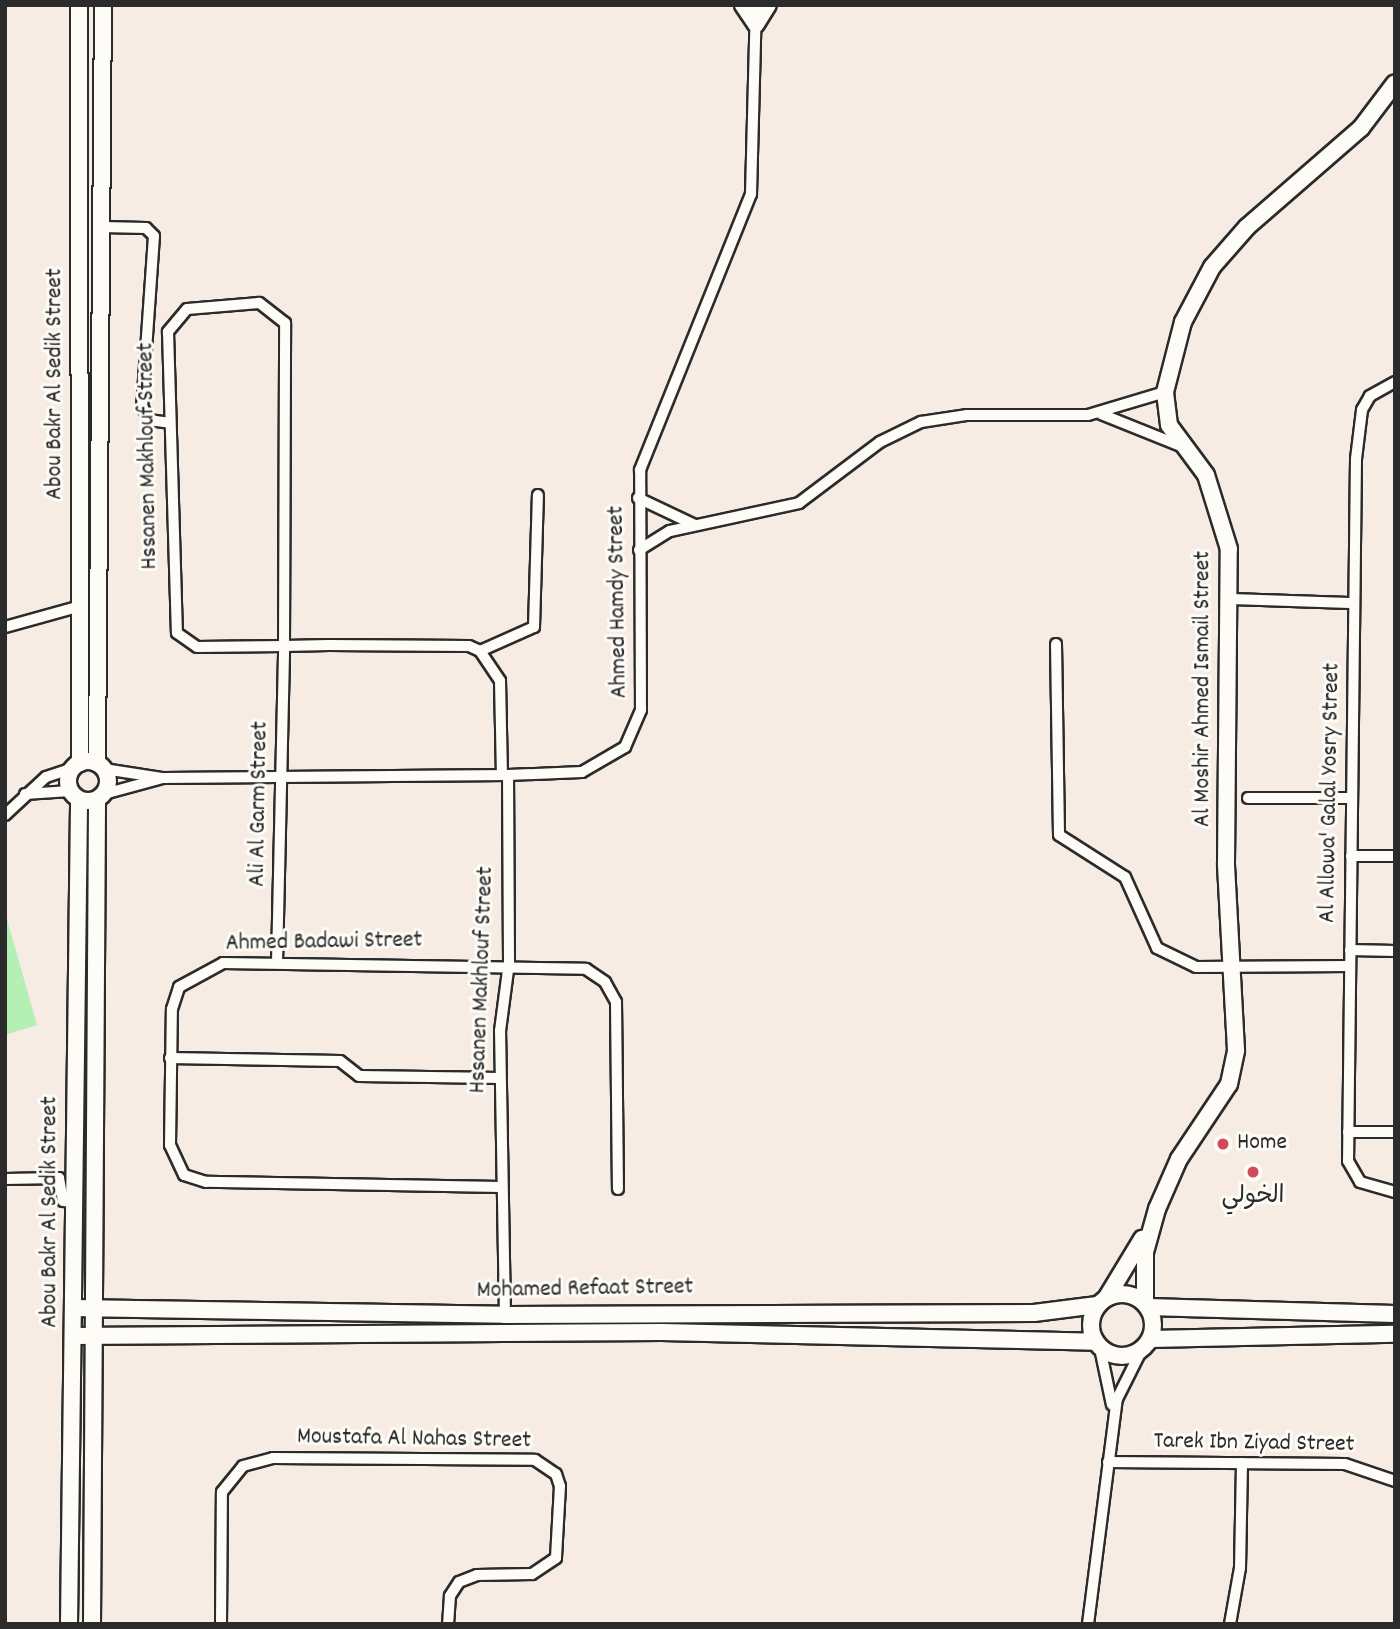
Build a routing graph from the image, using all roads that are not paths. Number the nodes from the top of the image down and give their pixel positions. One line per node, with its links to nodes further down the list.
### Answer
1 (79, 5): 20 (street, Abou Bakr Al Sedik Street)
2 (103, 5): 8 (street, Abou Bakr Al Sedik Street)
3 (743, 5): 6 (street)
4 (755, 5): 6 (street, Ahmed Hamdy Street)
5 (768, 5): 6 (street)
6 (755, 24): 15 (street, Ahmed Hamdy Street)
7 (1395, 83): 10 (street, Al Moshir Ahmed Ismail Street)
8 (102, 227): 12 (street); 26 (street, Abou Bakr Al Sedik Street)
9 (1395, 382): 19 (street, Al Allowa' Galal Yosry Street)
10 (1165, 393): 11 (street); 13 (street, Al Moshir Ahmed Ismail Street)
11 (1098, 413): 13 (street); 16 (street)
12 (170, 423): 23 (street, Hssanen Makhlouf Street); 23 (street, Hssanen Makhlouf Street)
13 (1185, 448): 18 (street, Al Moshir Ahmed Ismail Street)
14 (538, 495): 24 (street)
15 (638, 498): 16 (street); 17 (street, Ahmed Hamdy Street)
16 (695, 525): 17 (street)
17 (639, 550): 28 (street, Ahmed Hamdy Street)
18 (1229, 599): 19 (street); 42 (street, Al Moshir Ahmed Ismail Street)
19 (1352, 603): 34 (street, Al Allowa' Galal Yosry Street)
20 (77, 607): 21 (street); 25 (street, Abou Bakr Al Sedik Street)
21 (5, 626)
22 (1056, 644): 42 (street)
23 (284, 646): 24 (street, Hssanen Makhlouf Street); 27 (street, Ali Al Garm Street)
24 (480, 651): 28 (street, Hssanen Makhlouf Street)
25 (76, 766): 26 (street); 30 (street); 31 (street, Abou Bakr Al Sedik Street)
26 (101, 766): 29 (street, Ahmed Hamdy Street); 32 (street, Abou Bakr Al Sedik Street)
27 (282, 775): 28 (street, Ahmed Hamdy Street); 29 (street, Ahmed Hamdy Street); 40 (street, Ali Al Garm Street)
28 (505, 775): 41 (street, Hssanen Makhlouf Street)
29 (163, 778): 32 (street, Ahmed Hamdy Street)
30 (26, 794): 31 (street); 35 (street)
31 (75, 795): 32 (street); 52 (street, Abou Bakr Al Sedik Street)
32 (100, 797): 57 (street, Abou Bakr Al Sedik Street)
33 (1248, 798): 34 (street)
34 (1353, 798): 36 (street, Al Allowa' Galal Yosry Street)
35 (5, 816)
36 (1351, 856): 37 (street); 38 (street, Al Allowa' Galal Yosry Street)
37 (1395, 856)
38 (1350, 950): 39 (street); 43 (street, Al Allowa' Galal Yosry Street)
39 (1395, 951)
40 (278, 963): 41 (street, Ahmed Badawi Street); 44 (street, Ahmed Badawi Street)
41 (509, 963): 45 (street, Hssanen Makhlouf Street); 50 (street, Ahmed Badawi Street)
42 (1230, 966): 43 (street); 53 (street, Al Moshir Ahmed Ismail Street)
43 (1350, 966): 46 (street, Al Allowa' Galal Yosry Street)
44 (170, 1058): 45 (street); 49 (street, Ahmed Badawi Street)
45 (500, 1078): 49 (street, Hssanen Makhlouf Street)
46 (1348, 1132): 47 (street); 51 (street, Al Allowa' Galal Yosry Street)
47 (1395, 1132)
48 (5, 1179): 52 (street)
49 (500, 1187): 61 (street, Hssanen Makhlouf Street)
50 (618, 1189)
51 (1395, 1192)
52 (74, 1202): 56 (street, Abou Bakr Al Sedik Street)
53 (1157, 1209): 54 (street, Al Moshir Ahmed Ismail Street); 55 (street, Al Moshir Ahmed Ismail Street)
54 (1102, 1301): 55 (street); 59 (street, Mohamed Refaat Street); 67 (street)
55 (1147, 1305): 60 (street); 66 (street)
56 (73, 1308): 57 (street, Mohamed Refaat Street); 64 (street, Abou Bakr Al Sedik Street)
57 (95, 1308): 61 (street, Mohamed Refaat Street); 65 (street, Abou Bakr Al Sedik Street)
58 (659, 1311): 59 (street, Mohamed Refaat Street); 61 (street, Mohamed Refaat Street); 62 (street)
59 (677, 1311): 62 (street)
60 (1395, 1314)
61 (505, 1315)
62 (670, 1332): 65 (street, Mohamed Refaat Street); 67 (street, Mohamed Refaat Street)
63 (1395, 1334): 66 (street)
64 (73, 1336): 65 (street, Mohamed Refaat Street); 72 (street, Abou Bakr Al Sedik Street)
65 (95, 1336): 73 (street, Abou Bakr Al Sedik Street)
66 (1146, 1344): 67 (street); 68 (street)
67 (1098, 1345): 68 (street)
68 (1114, 1419): 69 (street)
69 (1108, 1462): 70 (street, Tarek Ibn Ziyad Street); 76 (street)
70 (1242, 1463): 71 (street, Tarek Ibn Ziyad Street); 77 (street)
71 (1395, 1481)
72 (69, 1624)
73 (92, 1624)
74 (220, 1624): 75 (street, Moustafa Al Nahas Street)
75 (448, 1624)
76 (1088, 1624)
77 (1230, 1624)

